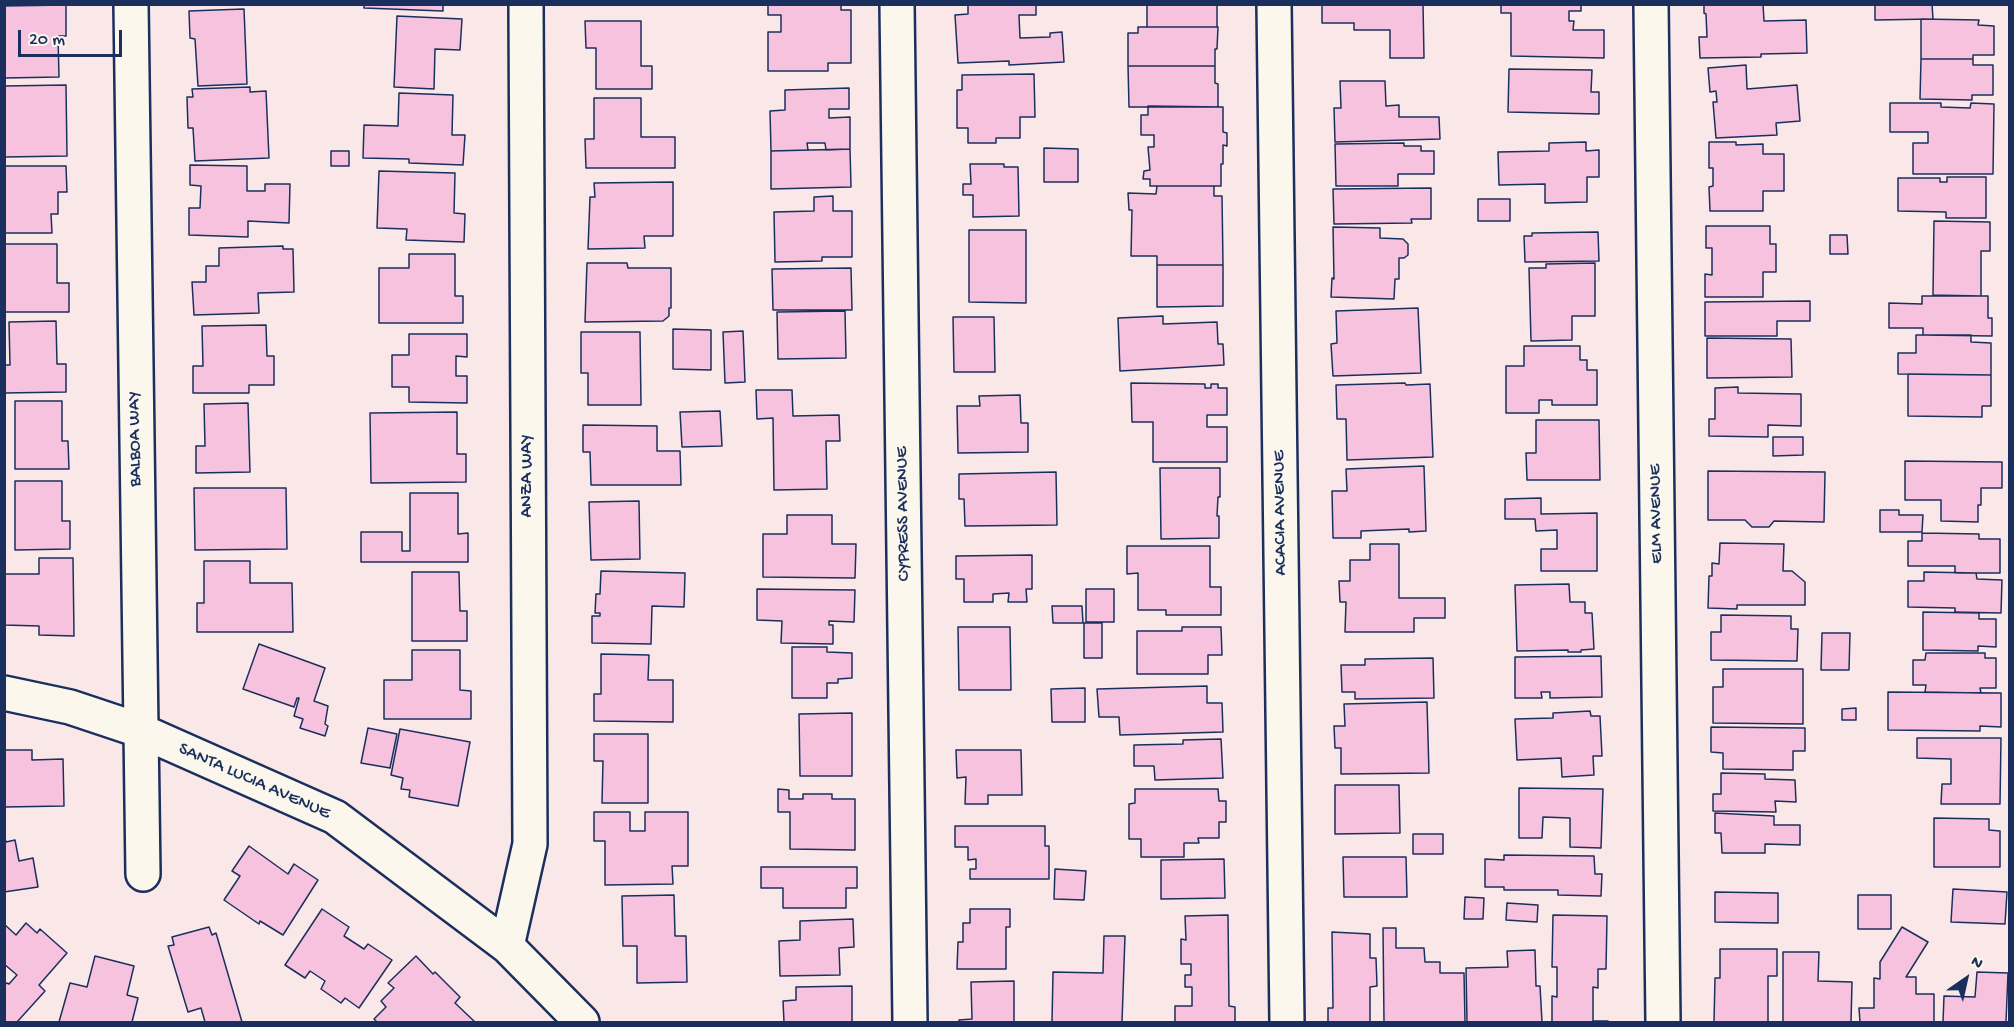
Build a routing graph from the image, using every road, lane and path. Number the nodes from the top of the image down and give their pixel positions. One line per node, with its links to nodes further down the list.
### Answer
1 (131, 4): 7 (street, BALBOA WAY)
2 (526, 4): 9 (street, ANZA WAY)
3 (897, 4): 11 (street, CYPRESS AVENUE)
4 (1274, 4): 12 (street, ACACIA AVENUE)
5 (1651, 4): 13 (street, ELM AVENUE)
6 (4, 693): 7 (street, SANTA LUCIA AVENUE)
7 (140, 730): 8 (street, BALBOA WAY); 9 (street, SANTA LUCIA AVENUE)
8 (142, 874)
9 (507, 946): 10 (street, SANTA LUCIA AVENUE)
10 (582, 1023)
11 (910, 1023)
12 (1287, 1023)
13 (1663, 1023)

